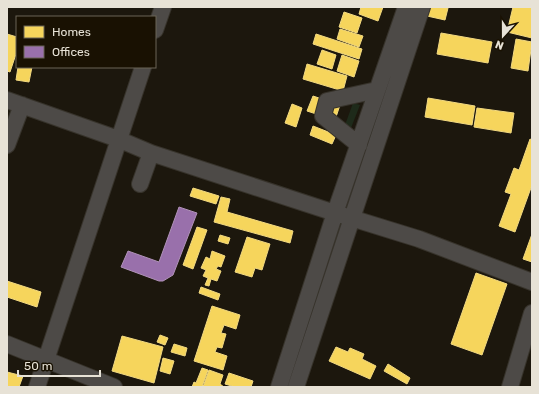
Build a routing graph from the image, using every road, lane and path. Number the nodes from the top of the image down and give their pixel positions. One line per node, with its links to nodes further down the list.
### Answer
1 (163, 7): 4 (street)
2 (406, 7): 6 (street)
3 (422, 7): 14 (street)
4 (156, 27)
5 (142, 68): 8 (street)
6 (377, 90): 10 (street); 10 (street)
7 (14, 103): 8 (street); 9 (street)
8 (118, 139): 11 (street); 18 (street)
9 (7, 145)
10 (359, 145): 13 (street)
11 (150, 152): 12 (street); 13 (street)
12 (140, 184)
13 (335, 213): 14 (street); 21 (street)
14 (352, 218): 15 (street); 22 (street)
15 (532, 282)
16 (532, 313): 23 (street)
17 (7, 344): 18 (street)
18 (47, 360): 19 (street); 20 (street)
19 (38, 387)
20 (114, 387)
21 (280, 387)
22 (296, 387)
23 (510, 387)

